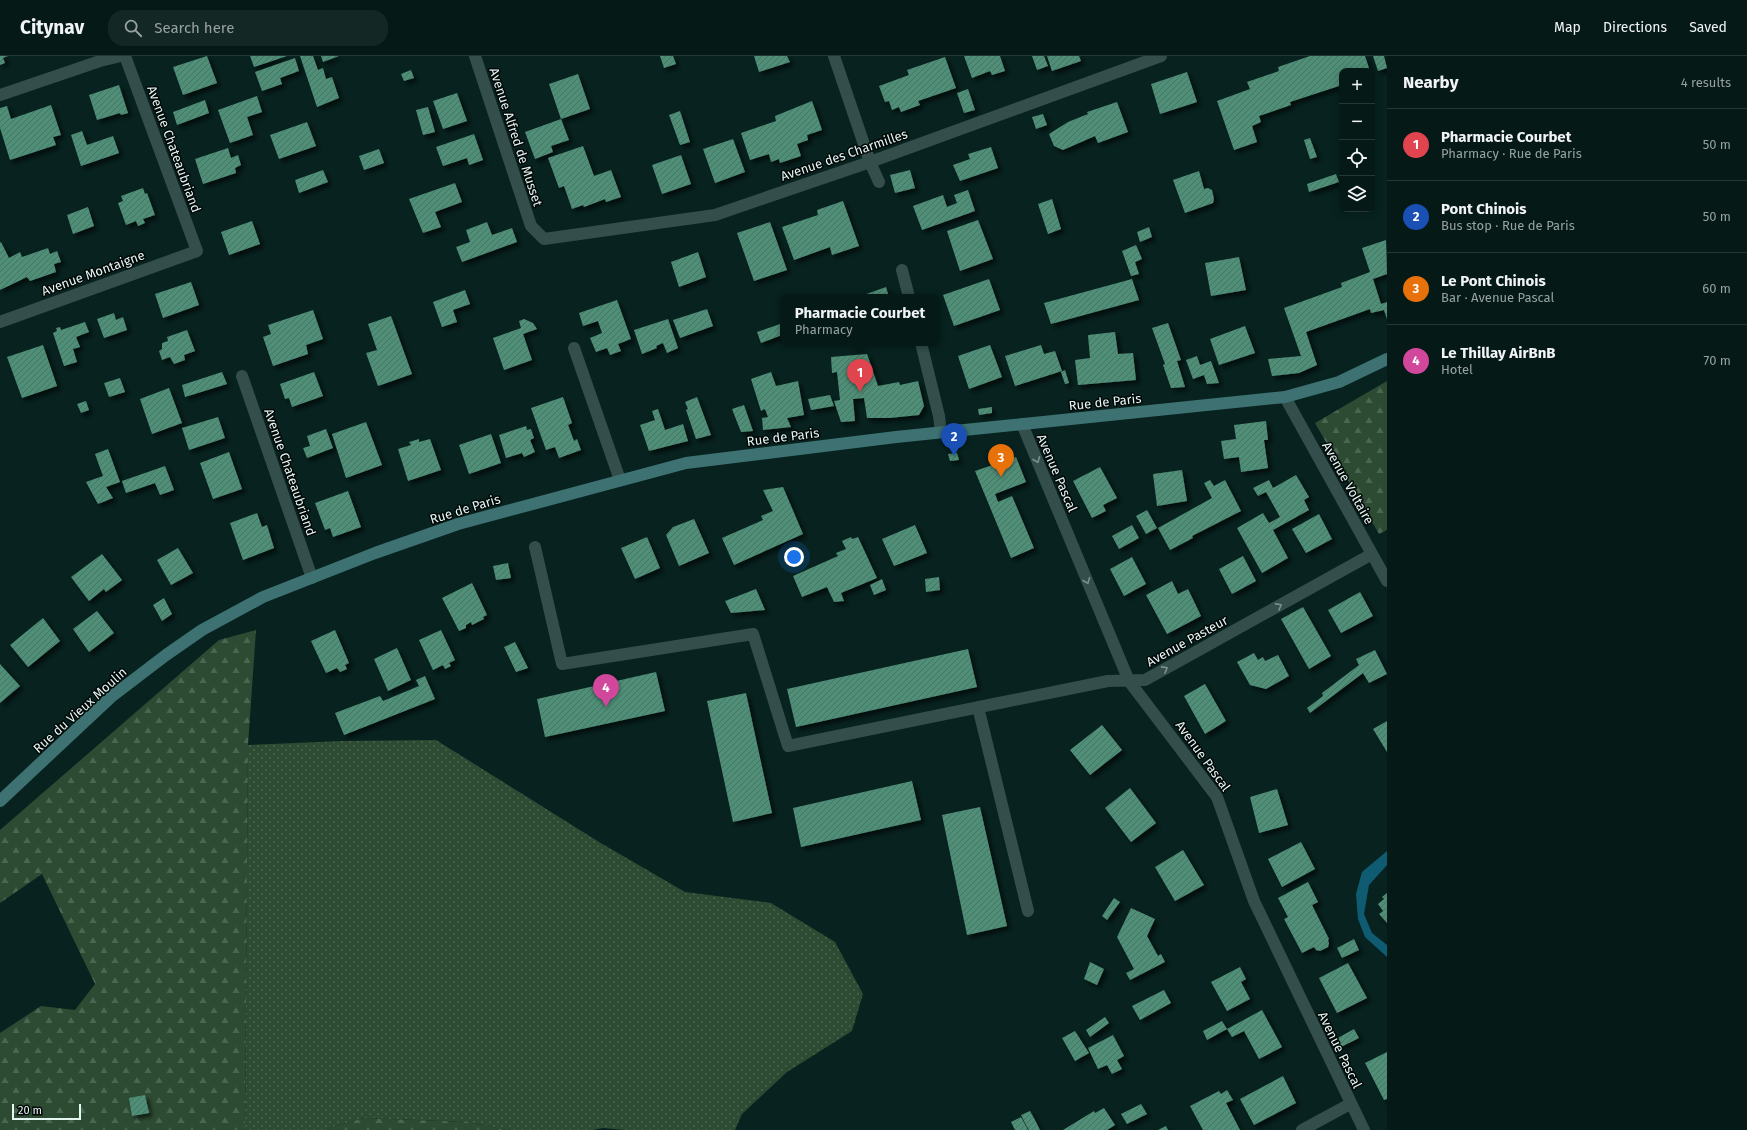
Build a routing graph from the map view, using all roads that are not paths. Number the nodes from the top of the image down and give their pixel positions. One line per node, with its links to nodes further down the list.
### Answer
1 (121, 56): 6 (street)
2 (125, 56): 10 (street, Avenue Chateaubriand)
3 (475, 56): 9 (street, Avenue Alfred de Musset)
4 (834, 56): 7 (street)
5 (1161, 56): 7 (street, Avenue des Charmilles)
6 (0, 96)
7 (870, 162): 8 (street); 9 (street, Avenue des Charmilles)
8 (879, 182)
9 (531, 226)
10 (196, 252): 13 (street, Avenue Montaigne)
11 (902, 270): 12 (street)
12 (908, 294)
13 (0, 322)
14 (922, 346): 20 (street)
15 (574, 348): 21 (street)
16 (1387, 359): 18 (street, Rue de Paris)
17 (242, 376): 24 (street, Avenue Chateaubriand)
18 (1285, 397): 19 (street, Rue de Paris); 23 (street, Avenue Voltaire)
19 (1022, 424): 20 (street, Rue de Paris); 27 (street, Avenue Pascal, one-way to 27)
20 (941, 432): 21 (street, Rue de Paris)
21 (620, 480): 24 (street, Rue de Paris)
22 (535, 547): 28 (street, Avenue Pasteur)
23 (1372, 554): 25 (street, Avenue Voltaire); 27 (street, Avenue Pasteur, one-way to 23)
24 (312, 578): 26 (street, Rue de Paris)
25 (1387, 581)
26 (202, 630): 29 (street, Rue du Vieux Moulin)
27 (1129, 681): 28 (street, Avenue Pasteur); 31 (street, Avenue Pascal)
28 (978, 707): 30 (street)
29 (0, 801)
30 (1028, 911)
31 (1350, 1104): 32 (street); 33 (street, Avenue Pascal)
32 (1302, 1130)
33 (1364, 1130)

